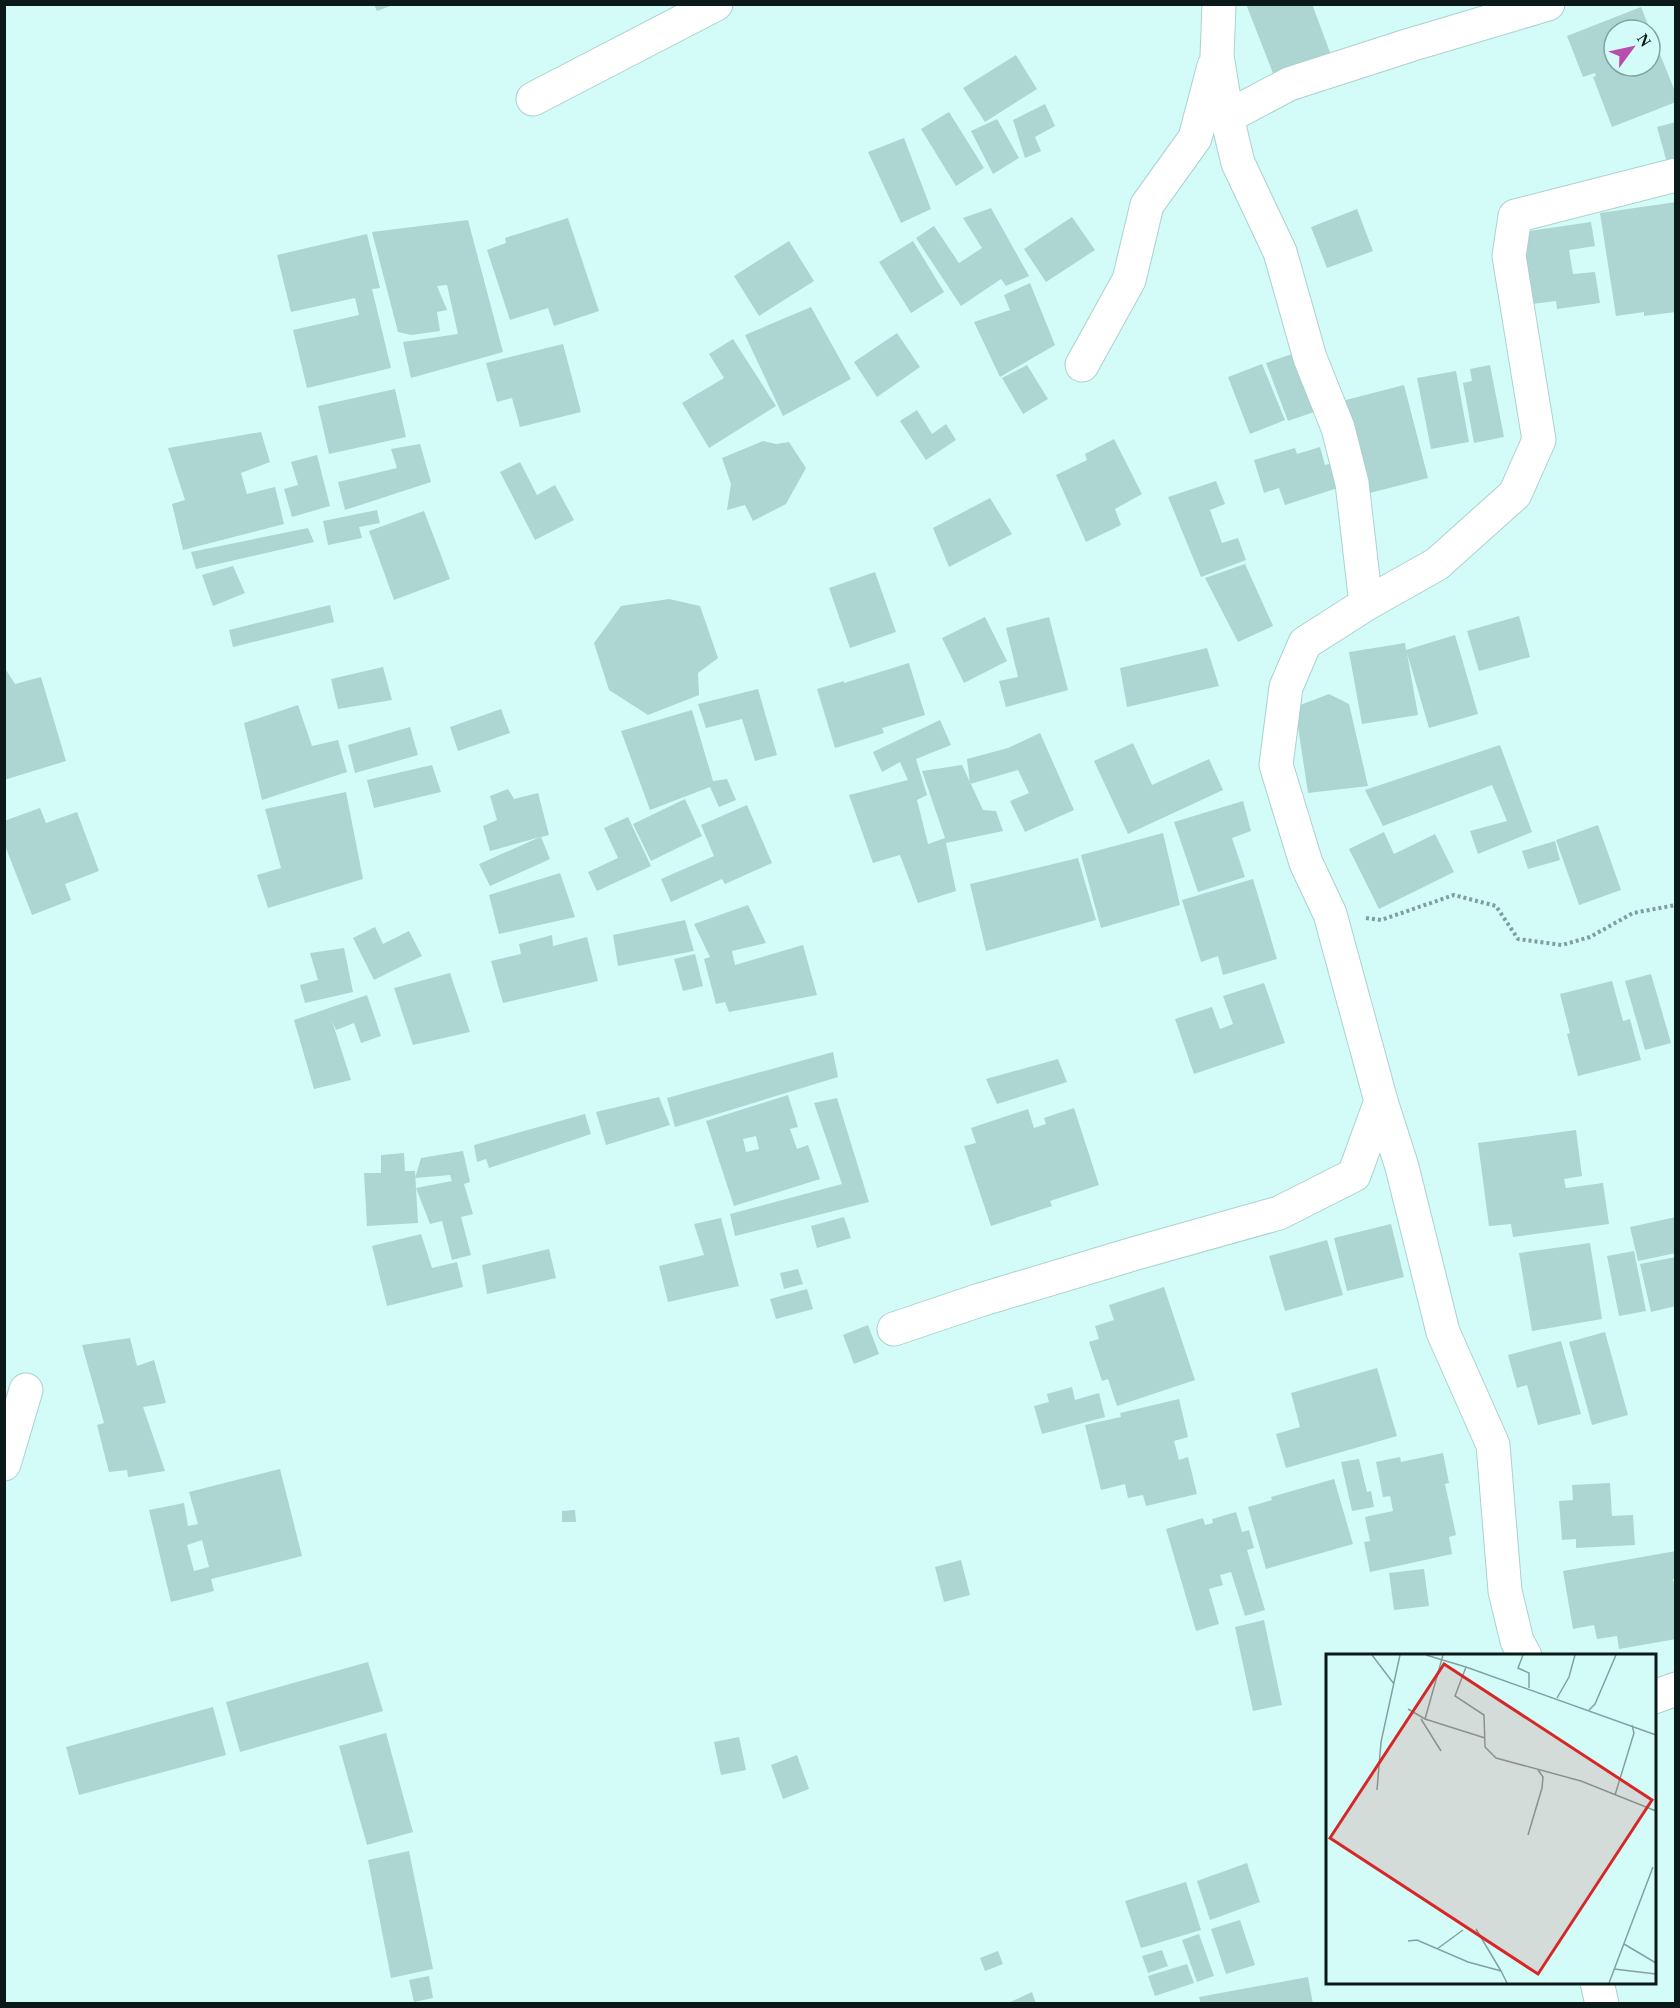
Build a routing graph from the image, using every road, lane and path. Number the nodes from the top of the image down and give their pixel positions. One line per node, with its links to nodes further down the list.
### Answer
1 (716, 4): 5 (street)
2 (1219, 4): 4 (street)
3 (1548, 4): 6 (street)
4 (1217, 56): 6 (street); 8 (street)
5 (532, 99)
6 (1227, 117): 9 (street)
7 (1676, 175): 9 (street)
8 (1082, 365)
9 (1366, 604): 11 (street)
10 (1676, 905): 11 (path)
11 (1330, 914): 12 (street)
12 (1382, 1101): 13 (street); 16 (street)
13 (894, 1329)
14 (26, 1390): 15 (street)
15 (4, 1464)
16 (1524, 1654)
17 (1676, 1689): 18 (street)
18 (1656, 1696)
19 (1597, 1984): 20 (street)
20 (1602, 2004)

